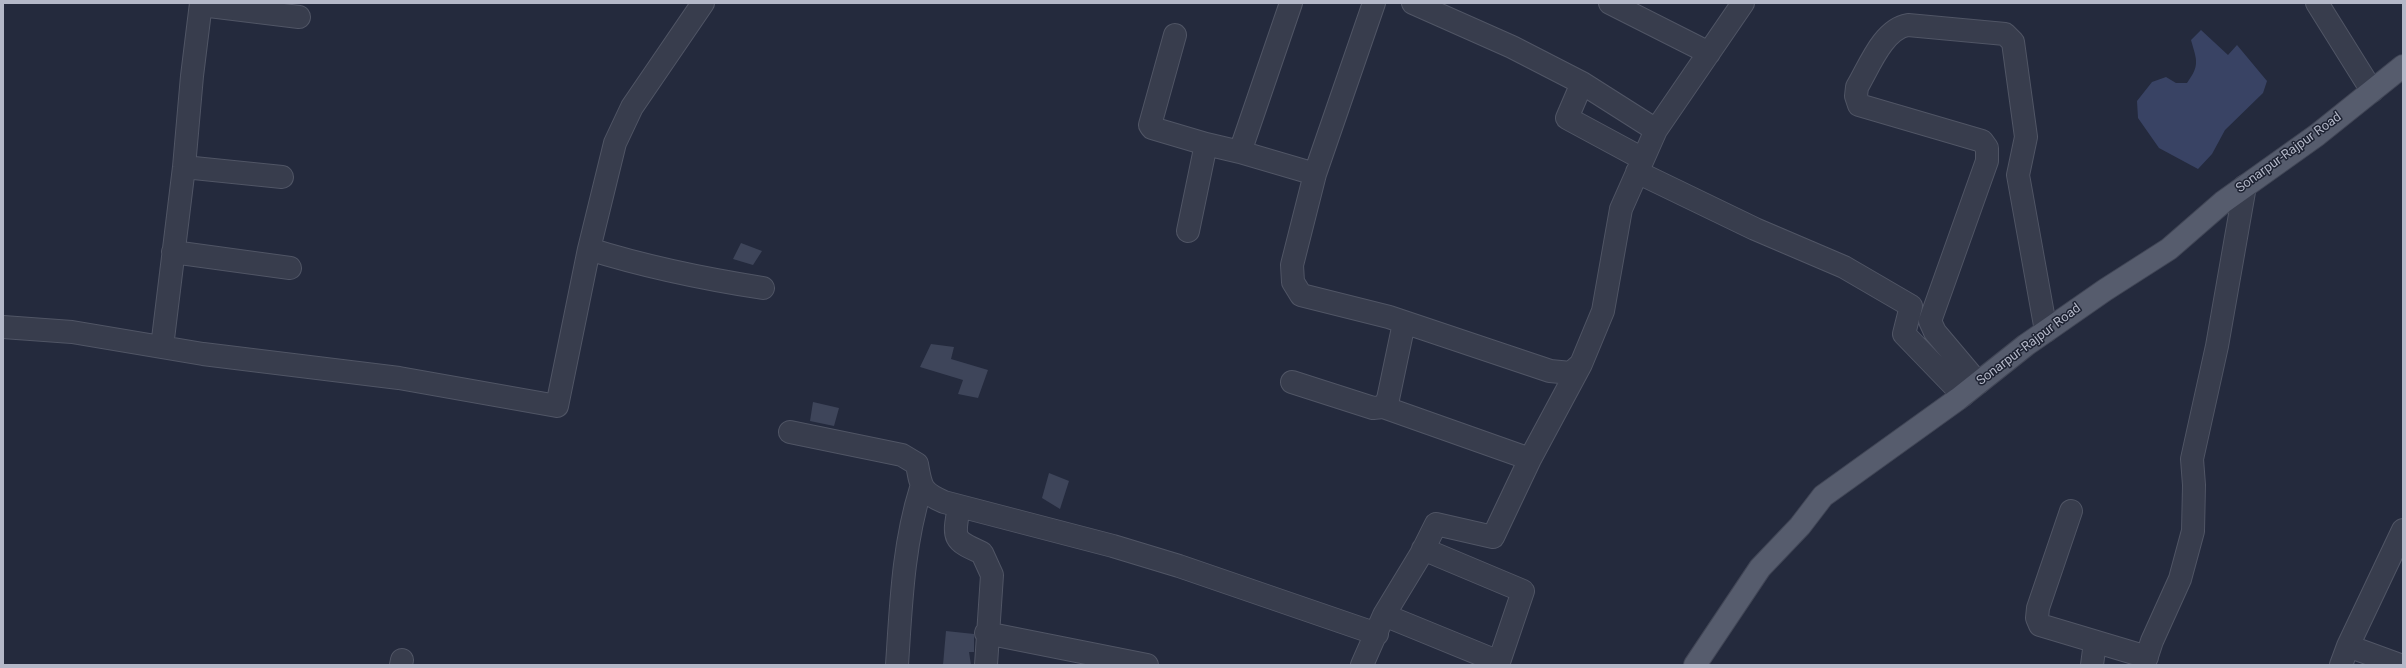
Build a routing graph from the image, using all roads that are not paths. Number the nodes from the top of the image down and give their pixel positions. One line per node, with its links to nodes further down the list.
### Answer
1 (703, 3): 24 (street)
2 (1291, 3): 17 (street)
3 (1374, 3): 20 (street)
4 (1413, 3): 13 (street)
5 (1610, 3): 11 (street)
6 (1743, 3): 11 (street)
7 (2317, 3): 14 (street)
8 (201, 4): 9 (street); 19 (street)
9 (299, 17)
10 (1175, 35): 16 (street)
11 (1708, 53): 15 (street)
12 (2403, 66): 14 (main road, Sonarpur-Rajpur Road)
13 (1582, 83): 15 (street); 18 (street)
14 (2372, 91): 22 (main road, Sonarpur-Rajpur Road)
15 (1656, 130): 18 (street)
16 (1206, 144): 17 (street); 23 (street)
17 (1240, 152): 20 (street)
18 (1640, 166): 32 (street); 34 (street)
19 (184, 167): 21 (street); 25 (street)
20 (1315, 174): 28 (street)
21 (282, 177)
22 (2245, 186): 30 (main road, Sonarpur-Rajpur Road); 47 (street)
23 (1188, 231)
24 (589, 249): 27 (street); 31 (street)
25 (173, 252): 26 (street); 31 (street)
26 (290, 268)
27 (763, 288)
28 (1404, 322): 32 (street); 35 (street)
29 (3, 327): 31 (street)
30 (2046, 331): 34 (main road, Sonarpur-Rajpur Road); 34 (street)
31 (162, 347)
32 (1581, 364): 37 (street)
33 (1292, 382): 35 (street)
34 (1970, 389): 53 (main road, Sonarpur-Rajpur Road)
35 (1383, 407): 37 (street)
36 (790, 432): 38 (street)
37 (1530, 458): 42 (street)
38 (921, 488): 39 (street); 49 (street)
39 (959, 507): 43 (street); 44 (street)
40 (2071, 511): 45 (street)
41 (2401, 539): 46 (street)
42 (1424, 549): 43 (street); 48 (street)
43 (1380, 625): 48 (street); 52 (street)
44 (986, 633): 50 (street); 51 (street)
45 (2095, 642): 47 (street); 54 (street)
46 (2344, 655): 55 (street)
47 (2146, 661)
48 (1498, 664)
49 (896, 665)
50 (986, 665)
51 (1146, 665)
52 (1362, 665)
53 (1695, 665)
54 (2092, 665)
55 (2400, 665)

